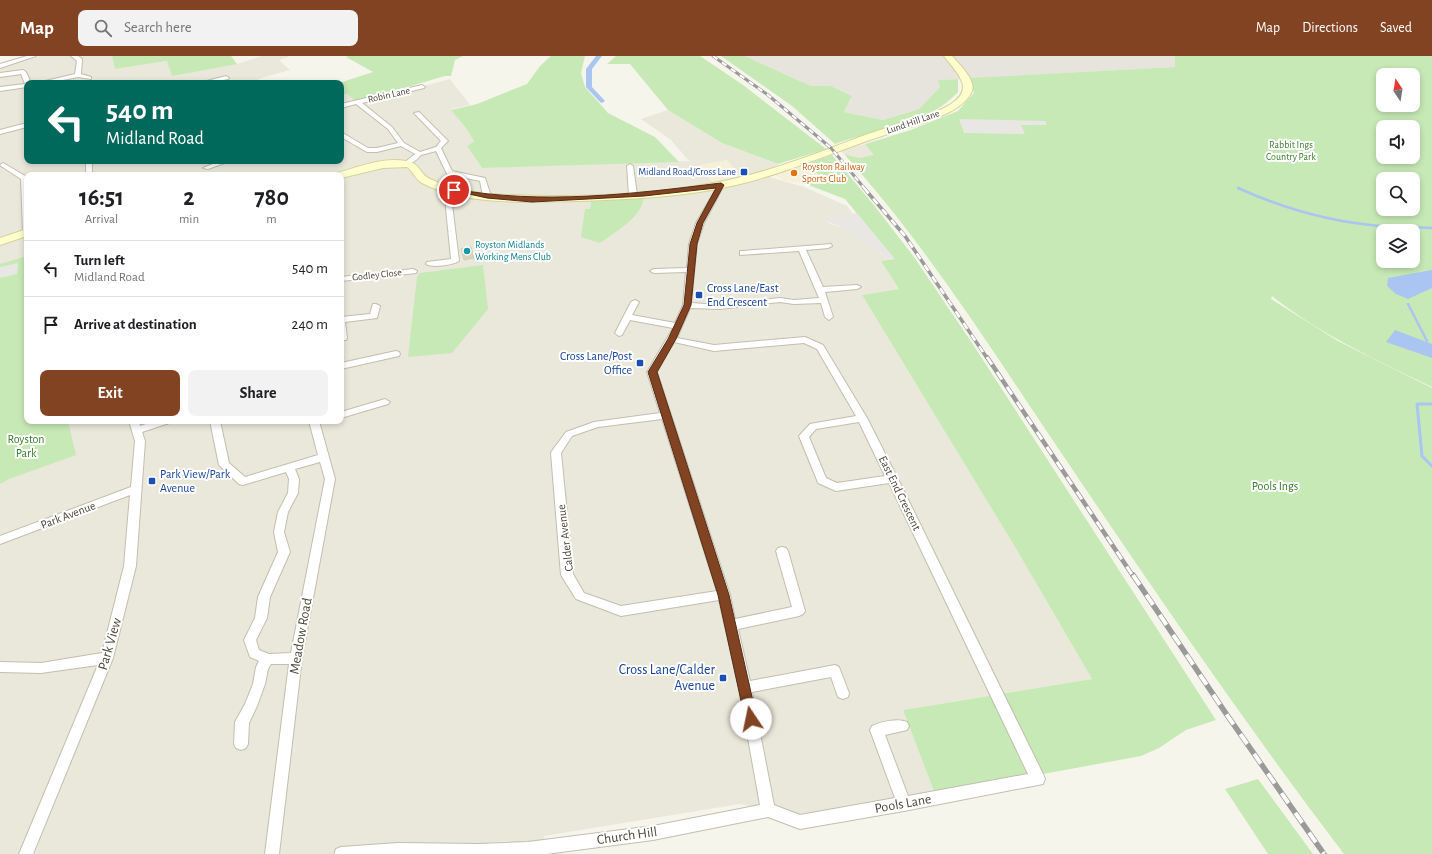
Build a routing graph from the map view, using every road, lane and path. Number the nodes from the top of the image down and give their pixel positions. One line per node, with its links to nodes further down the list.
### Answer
1 (33, 56): 4 (street)
2 (74, 56): 6 (street)
3 (948, 56): 31 (main road, Lund Hill Lane)
4 (0, 66)
5 (0, 75): 9 (street)
6 (78, 75): 7 (street); 10 (street)
7 (89, 78)
8 (226, 78): 11 (street)
9 (26, 80)
10 (54, 80)
11 (216, 80)
12 (24, 85): 14 (street)
13 (422, 87): 15 (street, Robin Lane)
14 (0, 89)
15 (357, 102): 16 (street, Robin Lane); 21 (street)
16 (344, 105)
17 (417, 113): 22 (street)
18 (24, 127): 19 (street)
19 (0, 132)
20 (344, 136): 21 (street)
21 (402, 144): 23 (street)
22 (438, 148): 23 (street); 34 (street)
23 (419, 154): 25 (street)
24 (221, 164): 28 (street)
25 (406, 164): 29 (main road); 32 (main road, Lund Hill Lane)
26 (3, 165): 30 (street)
27 (630, 166): 33 (street)
28 (206, 172)
29 (344, 174)
30 (24, 178)
31 (721, 185): 33 (main road, Lund Hill Lane); 41 (street)
32 (446, 188): 34 (main road, Lund Hill Lane); 40 (street)
33 (633, 195): 34 (main road, Lund Hill Lane)
34 (487, 196)
35 (24, 232): 36 (main road)
36 (0, 242)
37 (828, 246): 38 (street)
38 (802, 249): 39 (street); 46 (street)
39 (743, 253)
40 (430, 264)
41 (690, 270): 43 (street); 49 (street)
42 (413, 271): 44 (street, Godley Close)
43 (654, 271)
44 (344, 279)
45 (857, 287): 46 (street)
46 (820, 290): 47 (street)
47 (824, 300): 49 (street); 52 (street)
48 (635, 302): 51 (street)
49 (687, 305): 54 (street)
50 (376, 306): 53 (street)
51 (628, 317): 54 (street); 55 (street)
52 (829, 318)
53 (344, 321)
54 (677, 326): 56 (street)
55 (618, 333)
56 (672, 339): 61 (street); 62 (street, East End Crescent)
57 (396, 354): 58 (street)
58 (344, 365)
59 (385, 402): 60 (street)
60 (344, 414)
61 (666, 414): 73 (street); 73 (street, Calder Avenue)
62 (862, 418): 69 (street, East End Crescent); 69 (street)
63 (148, 424): 66 (street)
64 (216, 424): 68 (street)
65 (317, 424): 67 (street, Meadow Road)
66 (136, 426): 70 (street, Park View)
67 (324, 457): 68 (street); 76 (street, Meadow Road)
68 (289, 468): 77 (street)
69 (893, 479): 83 (street, East End Crescent)
70 (136, 489): 71 (street, Park Avenue); 75 (street, Park View)
71 (0, 540)
72 (782, 551): 74 (street)
73 (724, 595): 74 (street)
74 (731, 625): 79 (street)
75 (108, 658): 78 (street); 86 (street, Park View)
76 (296, 658): 77 (street); 87 (street, Meadow Road)
77 (268, 659): 82 (street)
78 (0, 667)
79 (745, 688): 80 (street); 85 (street)
80 (843, 693)
81 (902, 726): 84 (street)
82 (241, 744)
83 (1038, 779): 84 (street, Pools Lane)
84 (904, 804): 85 (street, Pools Lane)
85 (768, 810): 88 (street, Church Hill)
86 (26, 854)
87 (272, 854)
88 (341, 854)

